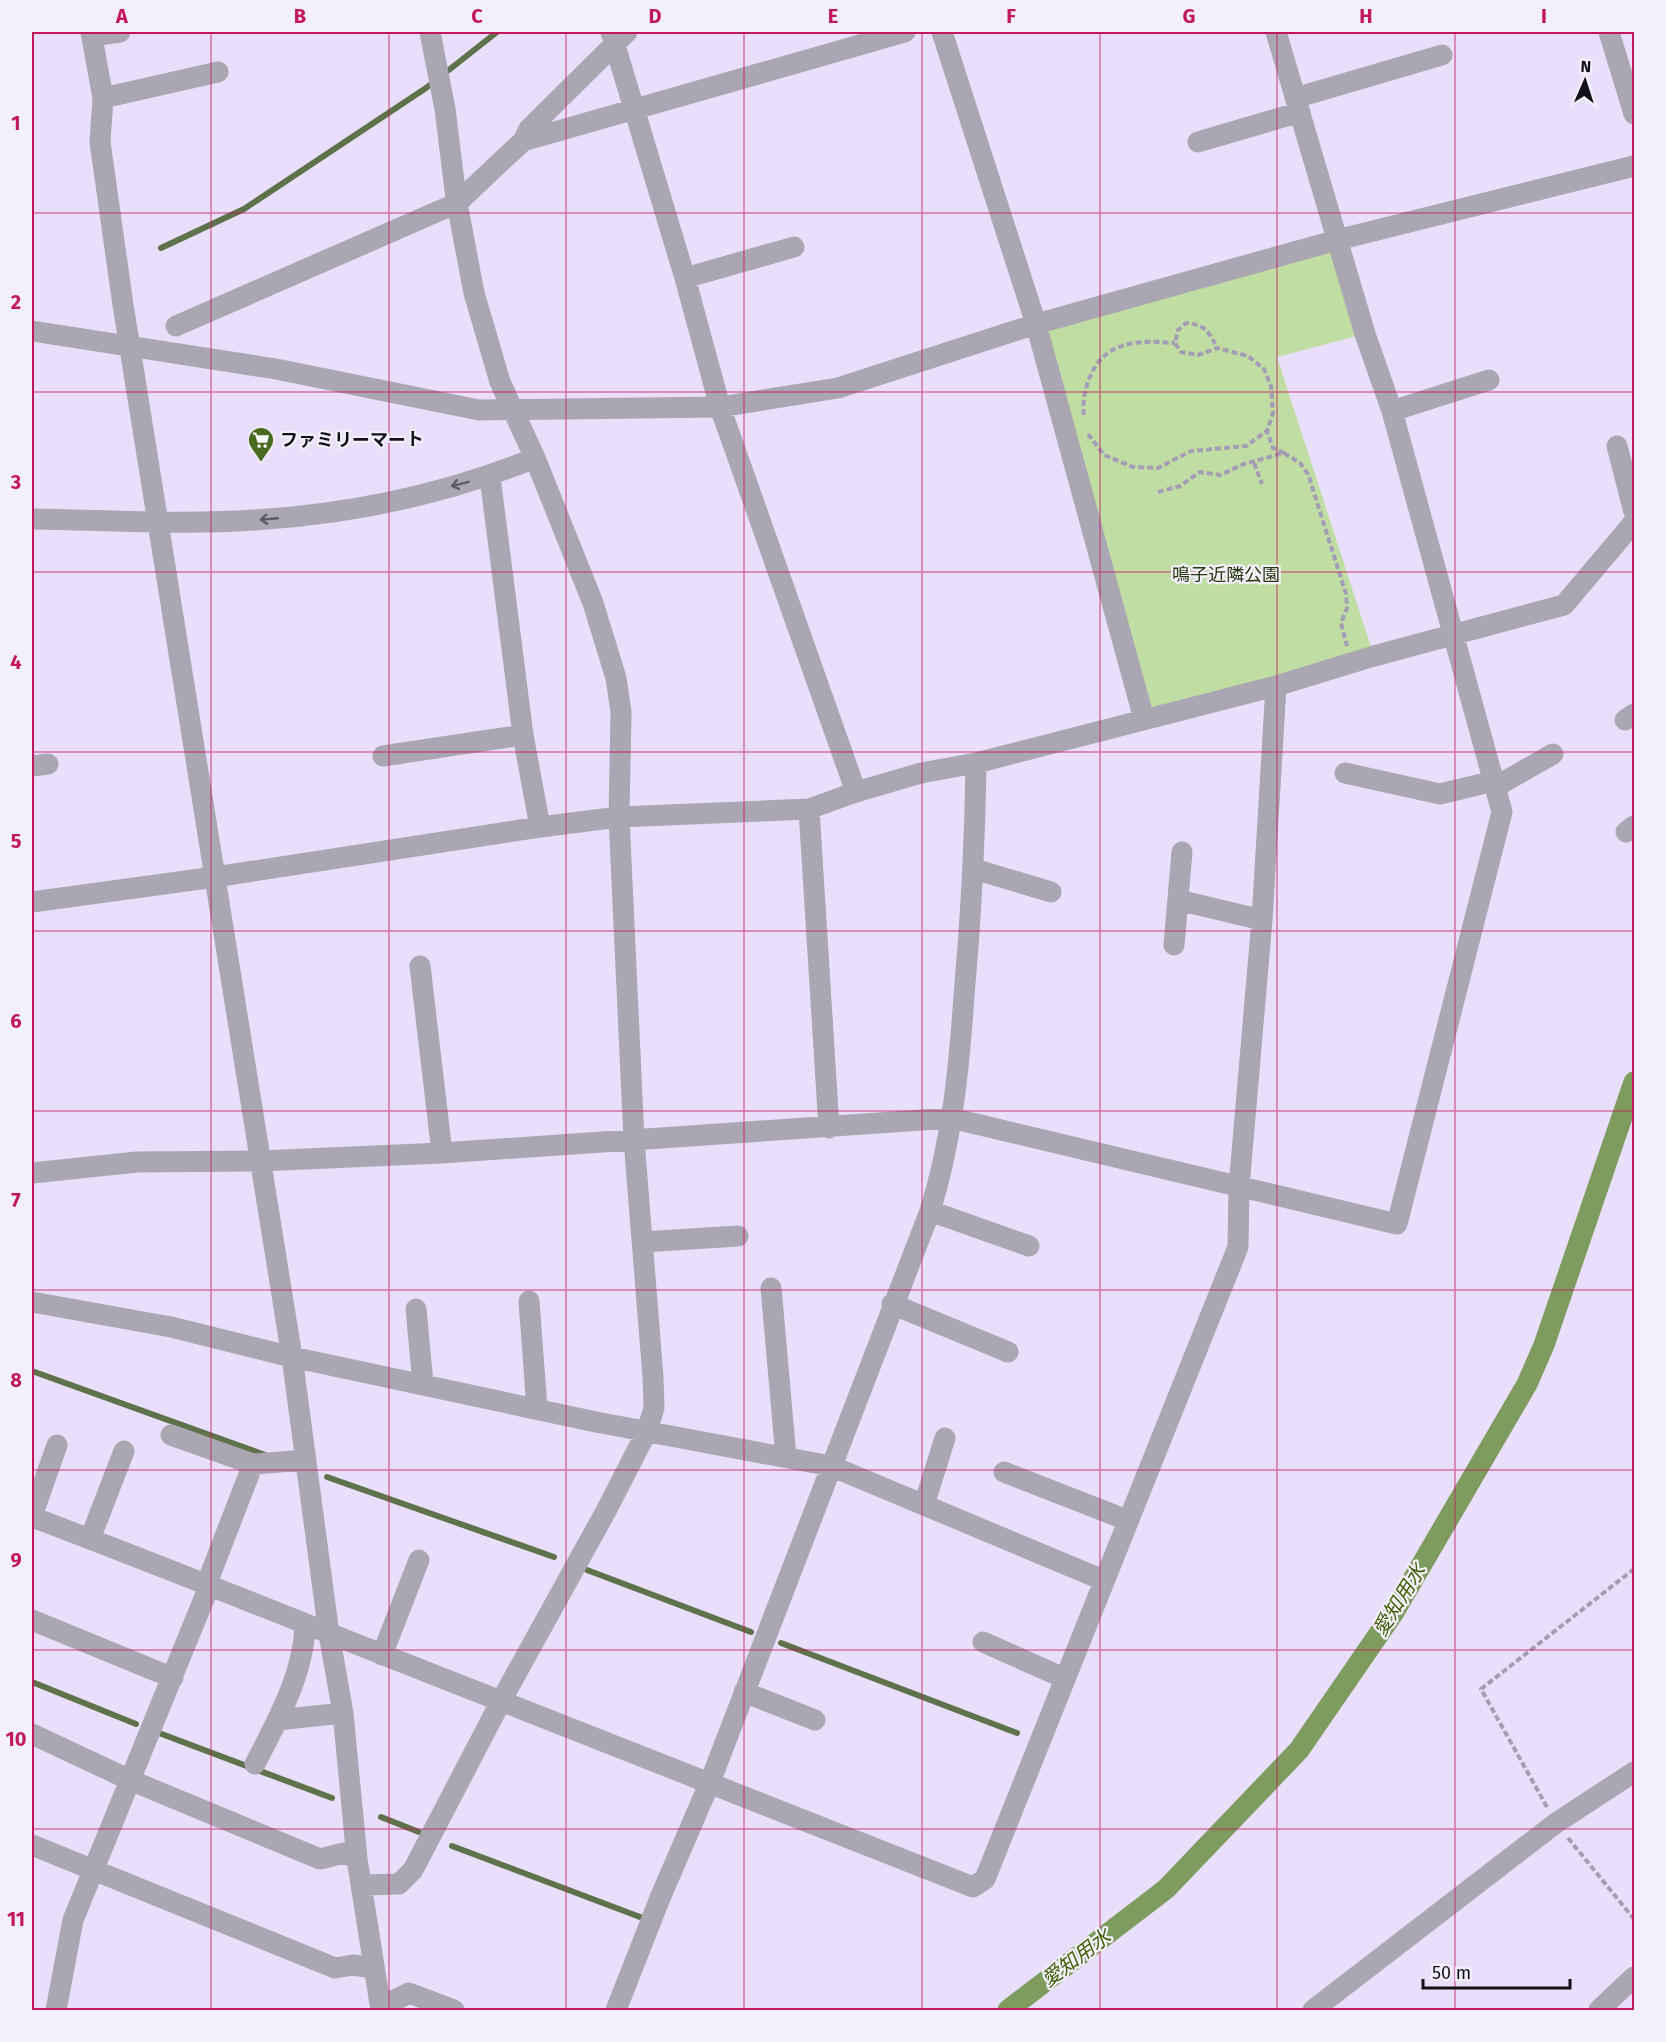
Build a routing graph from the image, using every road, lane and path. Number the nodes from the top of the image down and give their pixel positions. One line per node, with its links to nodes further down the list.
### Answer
1 (120, 32): 7 (street)
2 (430, 32): 19 (street)
3 (905, 32): 14 (street)
4 (942, 32): 23 (street)
5 (1276, 32): 13 (street)
6 (1609, 32): 10 (street)
7 (91, 34): 12 (street)
8 (618, 36): 14 (street); 16 (street)
9 (1442, 55): 13 (street)
10 (1627, 66): 15 (street)
11 (218, 72): 12 (street)
12 (103, 98): 27 (street)
13 (1298, 105): 17 (street); 20 (street)
14 (633, 110): 16 (street); 22 (street)
15 (1635, 114)
16 (523, 141): 19 (street)
17 (1198, 142)
18 (1635, 166): 20 (street)
19 (457, 203): 24 (street); 31 (street)
20 (1337, 240): 23 (street); 32 (street)
21 (794, 247): 22 (street)
22 (685, 278): 30 (street)
23 (1036, 324): 30 (street); 48 (street)
24 (176, 327)
25 (32, 332): 27 (street)
26 (1175, 343): 28 (path); 28 (path); 33 (path)
27 (129, 347): 31 (street); 43 (street)
28 (1217, 348): 33 (path)
29 (1490, 380): 32 (street)
30 (720, 407): 31 (street); 55 (street)
31 (514, 410): 36 (street)
32 (1392, 411): 45 (street)
33 (1267, 431): 35 (path)
34 (1617, 446): 41 (street)
35 (1284, 453): 37 (path); 46 (path)
36 (535, 458): 38 (street); 57 (street)
37 (1254, 463): 39 (path); 40 (path)
38 (490, 477): 43 (street, one-way to 43); 49 (street)
39 (1262, 484)
40 (1158, 492)
41 (1635, 512)
42 (32, 519): 43 (street)
43 (158, 521): 61 (street)
44 (1630, 535): 45 (street)
45 (1455, 635): 46 (street); 54 (street)
46 (1352, 664): 47 (street)
47 (1275, 686): 48 (street); 65 (street)
48 (1144, 719): 52 (street)
49 (523, 735): 51 (street); 58 (street)
50 (1553, 754): 54 (street)
51 (383, 756)
52 (976, 763): 55 (street); 60 (street)
53 (1345, 772): 54 (street)
54 (1495, 784): 74 (street)
55 (856, 792): 56 (street)
56 (809, 809): 57 (street); 69 (street)
57 (620, 817): 58 (street); 70 (street)
58 (540, 827): 61 (street)
59 (1182, 852): 63 (street)
60 (974, 869): 62 (street); 68 (street)
61 (215, 877): 64 (street); 72 (street)
62 (1051, 892)
63 (1178, 900): 65 (street); 66 (street)
64 (32, 902)
65 (1262, 920): 74 (street)
66 (1174, 945)
67 (420, 966): 71 (street)
68 (951, 1118): 69 (street); 74 (street); 75 (street)
69 (830, 1128): 70 (street)
70 (634, 1140): 71 (street); 77 (street)
71 (442, 1153): 72 (street)
72 (260, 1161): 73 (street); 85 (street)
73 (32, 1173)
74 (1239, 1187): 100 (street)
75 (930, 1211): 78 (street); 82 (street)
76 (738, 1236): 77 (street)
77 (642, 1242): 88 (street)
78 (1029, 1246)
79 (771, 1288): 93 (street)
80 (529, 1301): 87 (street)
81 (32, 1302): 85 (street)
82 (892, 1304): 84 (street); 96 (street)
83 (416, 1309): 86 (street)
84 (1008, 1352)
85 (292, 1357): 86 (street); 94 (street)
86 (423, 1384): 87 (street)
87 (537, 1409): 88 (street)
88 (647, 1431): 93 (street); 114 (street)
89 (171, 1434): 95 (street)
90 (945, 1438): 98 (street)
91 (57, 1445): 99 (street)
92 (124, 1451): 101 (street)
93 (786, 1457): 96 (street)
94 (306, 1460): 95 (street); 108 (street)
95 (253, 1464): 105 (street)
96 (831, 1466): 98 (street); 113 (street)
97 (1004, 1472): 100 (street)
98 (924, 1505): 104 (street)
99 (32, 1516): 101 (street)
100 (1127, 1520): 104 (street)
101 (90, 1539): 105 (street)
102 (419, 1560): 110 (street)
103 (1635, 1569): 123 (path)
104 (1103, 1580): 112 (street)
105 (208, 1584): 107 (street); 111 (street)
106 (32, 1620): 111 (street)
107 (305, 1625): 108 (street); 116 (street)
108 (328, 1634): 110 (street); 115 (street)
109 (983, 1642): 112 (street)
110 (382, 1655): 114 (street)
111 (173, 1678): 121 (street)
112 (1064, 1678): 122 (street)
113 (744, 1692): 117 (street); 122 (street)
114 (501, 1701): 122 (street); 127 (street)
115 (343, 1713): 116 (street); 125 (street)
116 (277, 1720): 119 (street)
117 (815, 1720)
118 (32, 1734): 121 (street)
119 (255, 1764)
120 (1635, 1772): 123 (street)
121 (130, 1780): 125 (street); 126 (street)
122 (710, 1782): 134 (street)
123 (1556, 1823): 128 (path); 135 (street)
124 (32, 1845): 126 (street)
125 (357, 1859): 127 (street)
126 (92, 1869): 129 (street); 132 (street)
127 (363, 1885): 129 (street)
128 (1635, 1918)
129 (373, 1968): 131 (street)
130 (1635, 1977): 136 (street)
131 (381, 2009): 133 (street)
132 (56, 2010)
133 (454, 2010)
134 (616, 2010)
135 (1313, 2010)
136 (1599, 2010)

